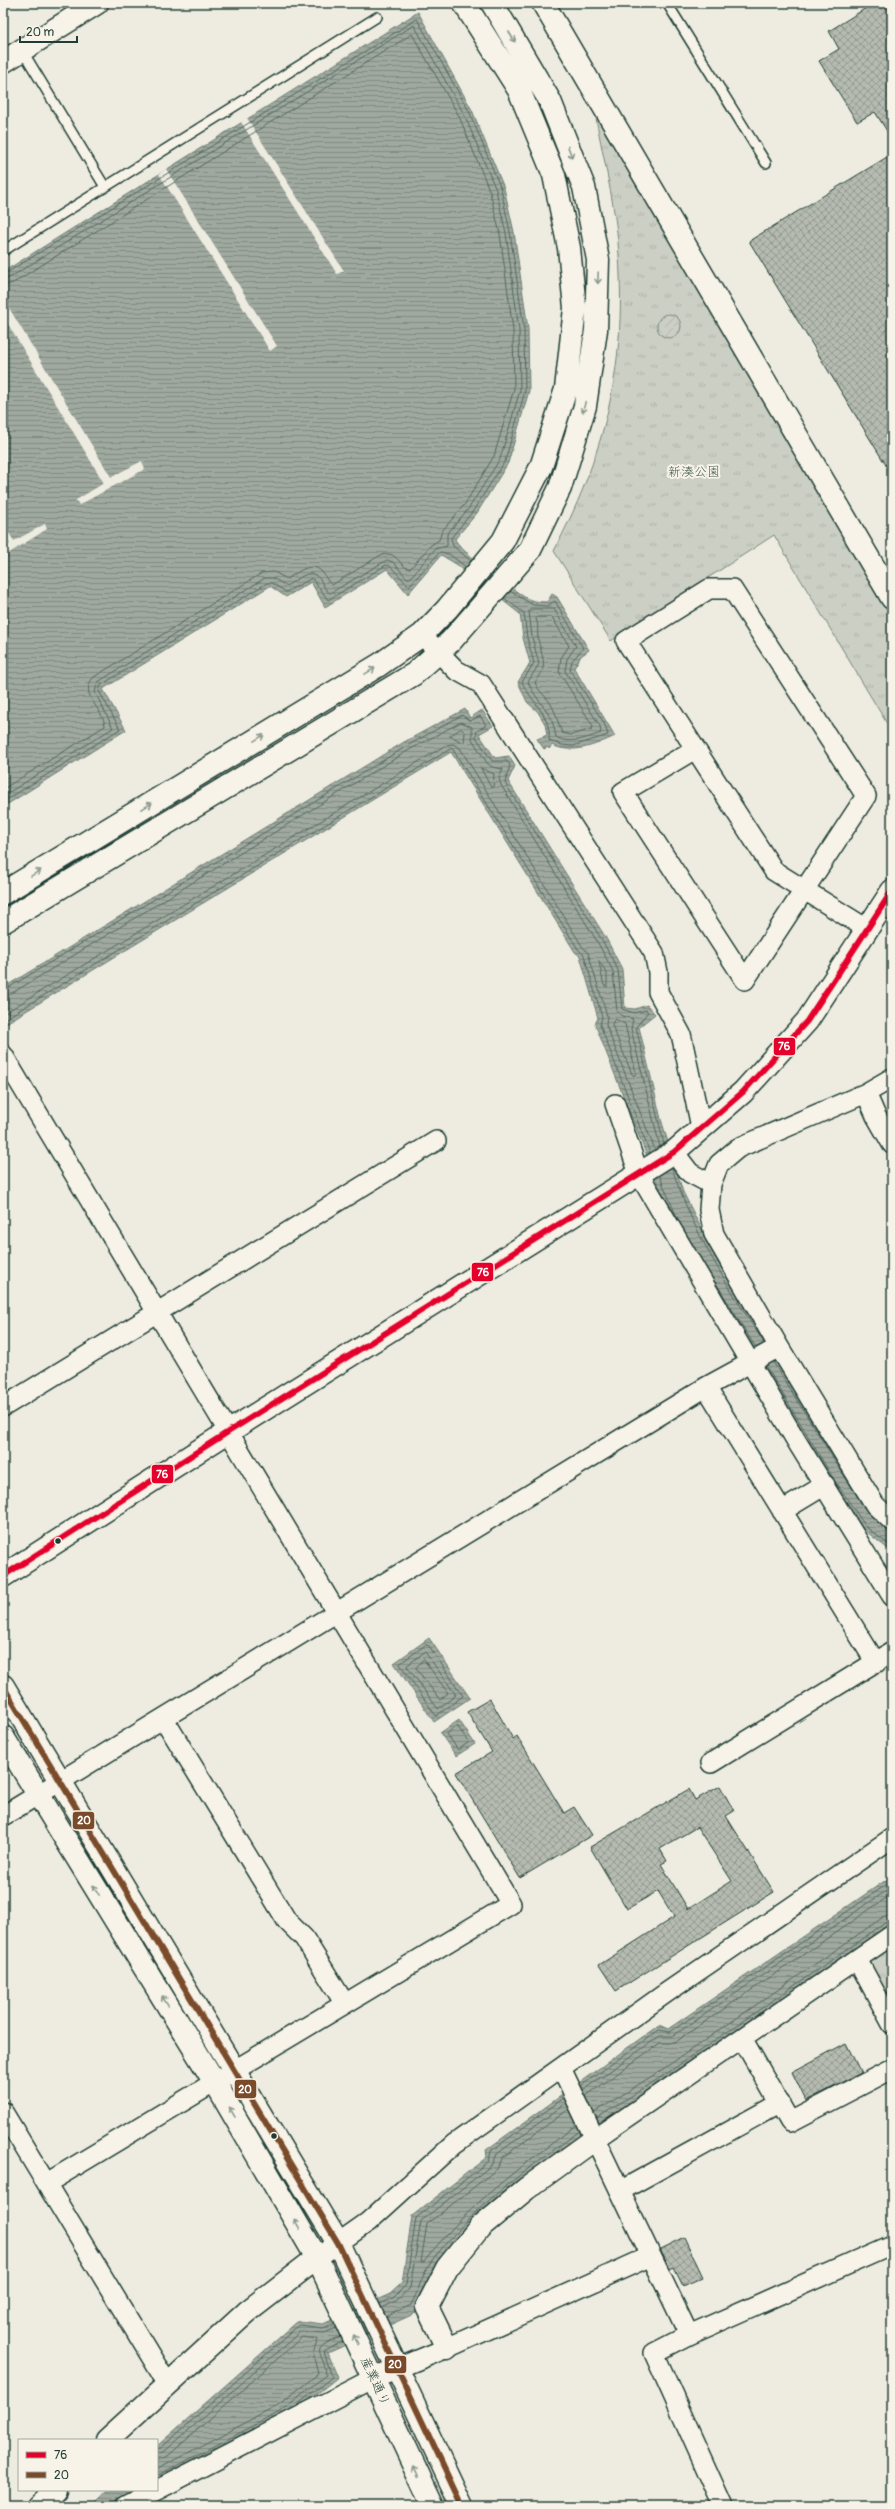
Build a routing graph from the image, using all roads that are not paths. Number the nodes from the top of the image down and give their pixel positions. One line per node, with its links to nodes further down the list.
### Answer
1 (97, 3): 7 (street)
2 (464, 3): 13 (street)
3 (492, 3): 14 (street, one-way to 14)
4 (542, 3): 12 (street)
5 (667, 3): 9 (lane)
6 (377, 17): 10 (lane)
7 (22, 50): 8 (street); 10 (lane)
8 (3, 62)
9 (766, 164)
10 (105, 187): 11 (lane)
11 (3, 251)
12 (892, 598)
13 (422, 635): 14 (street); 18 (street, one-way to 13)
14 (439, 652): 19 (street); 25 (street)
15 (695, 749): 16 (street); 16 (street); 16 (street)
16 (804, 890): 20 (street)
17 (892, 891): 20 (street)
18 (3, 893)
19 (3, 922)
20 (867, 930): 25 (street)
21 (3, 1055): 31 (street)
22 (892, 1078): 23 (street)
23 (866, 1093): 27 (street); 30 (street)
24 (615, 1104): 29 (street)
25 (701, 1127): 28 (street)
26 (436, 1141): 31 (street)
27 (892, 1144)
28 (674, 1152): 29 (street); 30 (street)
29 (639, 1174): 33 (street); 36 (street)
30 (711, 1184): 32 (street)
31 (156, 1313): 35 (street); 36 (street)
32 (779, 1348): 33 (street); 39 (street)
33 (751, 1362): 34 (street); 37 (street)
34 (706, 1387): 38 (street); 42 (street)
35 (3, 1406)
36 (228, 1432): 40 (street); 42 (street)
37 (824, 1485): 38 (street); 41 (street)
38 (782, 1511): 44 (street)
39 (892, 1521)
40 (3, 1576)
41 (892, 1596)
42 (337, 1613): 46 (street); 55 (street)
43 (892, 1652): 44 (street)
44 (876, 1663): 48 (street)
45 (3, 1686): 49 (street, 産業通り)
46 (164, 1719): 49 (street); 55 (street)
47 (3, 1737): 50 (street, 産業通り)
48 (711, 1763)
49 (61, 1782): 50 (street); 58 (street, 産業通り)
50 (38, 1795): 51 (street); 61 (street, 産業通り, one-way to 50)
51 (3, 1816)
52 (892, 1838): 60 (street)
53 (892, 1935): 54 (street)
54 (857, 1959): 56 (street); 57 (street)
55 (345, 2004): 58 (street)
56 (892, 2024)
57 (742, 2038): 62 (street); 64 (street)
58 (234, 2069): 61 (street); 67 (street, 産業通り)
59 (892, 2069): 62 (street)
60 (566, 2076): 64 (street); 67 (street)
61 (214, 2081): 65 (street); 70 (street, 産業通り, one-way to 61)
62 (780, 2103): 66 (street)
63 (3, 2112): 65 (street)
64 (595, 2139): 66 (street); 72 (street)
65 (47, 2183): 75 (street)
66 (620, 2191): 69 (street)
67 (338, 2243): 70 (street); 73 (street, 産業通り)
68 (892, 2245): 71 (street)
69 (650, 2256): 71 (street); 72 (street)
70 (317, 2258): 74 (street, 産業通り, one-way to 70); 75 (street)
71 (689, 2335): 84 (street)
72 (447, 2348): 73 (street)
73 (398, 2369): 74 (street); 83 (street, 産業通り)
74 (374, 2378): 77 (street); 82 (street, 産業通り, one-way to 74)
75 (167, 2384): 76 (street)
76 (109, 2439)
77 (158, 2489)
78 (54, 2491): 80 (street)
79 (155, 2491): 81 (street)
80 (38, 2506)
81 (126, 2506)
82 (433, 2506)
83 (462, 2506)
84 (723, 2506)

